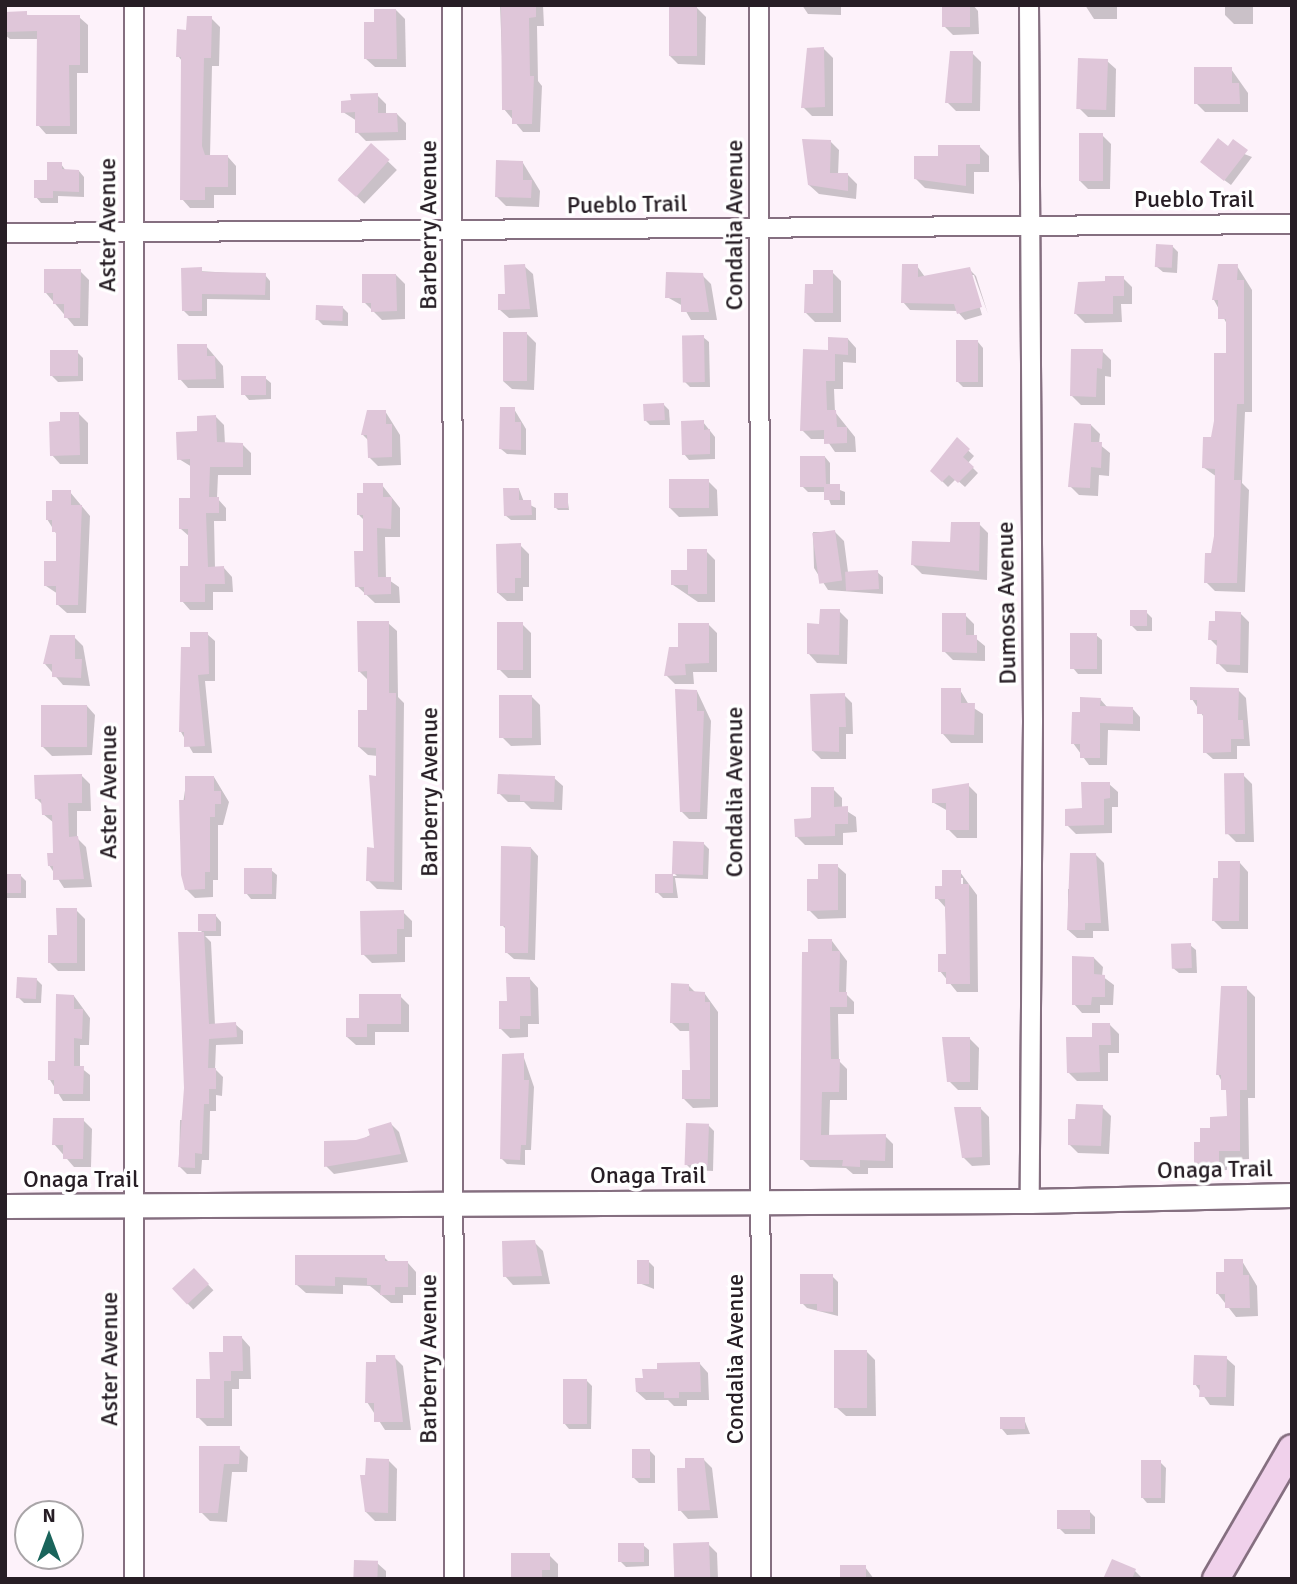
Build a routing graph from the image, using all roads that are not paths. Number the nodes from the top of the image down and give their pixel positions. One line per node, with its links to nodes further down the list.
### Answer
1 (134, 5): 10 (street, Aster Avenue)
2 (452, 5): 9 (street, Barberry Avenue)
3 (759, 5): 6 (street, Condalia Avenue)
4 (1028, 5): 7 (street, Dumosa Avenue)
5 (1292, 224): 7 (street, Pueblo Trail)
6 (759, 226): 7 (street, Pueblo Trail); 9 (street, Pueblo Trail); 13 (street, Condalia Avenue)
7 (1029, 226): 12 (street, Dumosa Avenue)
8 (5, 233): 10 (street, Pueblo Trail)
9 (454, 233): 10 (street, Pueblo Trail); 14 (street, Barberry Avenue)
10 (132, 235): 16 (street, Aster Avenue)
11 (1292, 1195): 12 (street, Onaga Trail)
12 (1030, 1201): 13 (street, Onaga Trail)
13 (760, 1202): 14 (street, Onaga Trail); 20 (street, Condalia Avenue)
14 (454, 1203): 16 (street, Onaga Trail); 19 (street, Barberry Avenue)
15 (5, 1206): 16 (street, Onaga Trail)
16 (135, 1206): 18 (street, Aster Avenue)
17 (1292, 1448): 21 (main road)
18 (134, 1579)
19 (454, 1579)
20 (761, 1579)
21 (1216, 1579)

